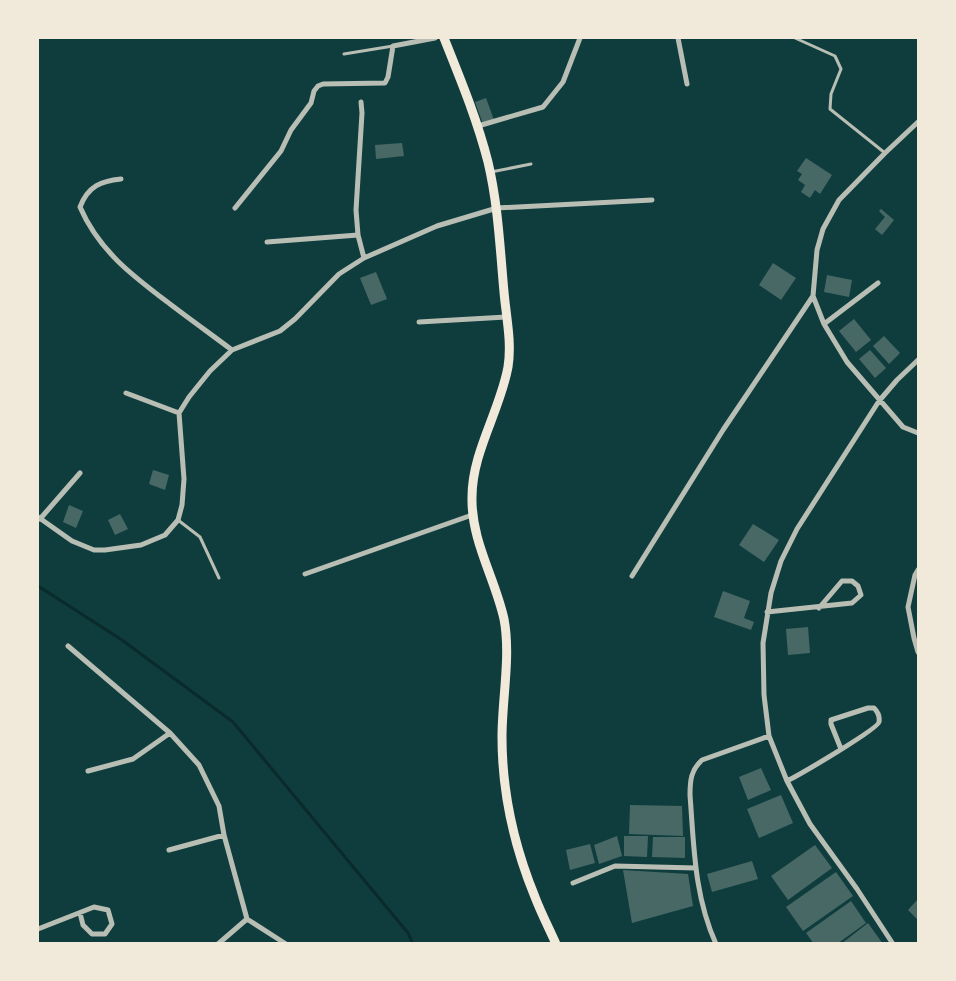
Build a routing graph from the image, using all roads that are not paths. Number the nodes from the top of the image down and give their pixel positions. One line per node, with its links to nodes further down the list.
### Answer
1 (435, 38): 6 (street)
2 (444, 38): 11 (main road)
3 (580, 38): 11 (street)
4 (678, 38): 8 (street)
5 (795, 38): 12 (lane)
6 (393, 46): 7 (lane); 17 (street)
7 (344, 54)
8 (687, 84)
9 (361, 102): 19 (street)
10 (918, 122): 12 (street)
11 (478, 126): 14 (main road)
12 (885, 153): 23 (street)
13 (531, 164): 14 (lane)
14 (490, 172): 18 (main road)
15 (122, 179): 27 (street)
16 (652, 200): 18 (street)
17 (235, 208)
18 (497, 208): 21 (street); 24 (main road)
19 (358, 235): 20 (street); 21 (street)
20 (267, 242)
21 (364, 258): 27 (street)
22 (878, 283): 26 (street)
23 (813, 296): 26 (street); 39 (street)
24 (506, 316): 25 (street); 34 (main road)
25 (419, 322)
26 (824, 324): 30 (street)
27 (232, 350): 31 (street)
28 (918, 360): 30 (street)
29 (126, 393): 31 (street)
30 (880, 401): 32 (street); 42 (street)
31 (179, 413): 36 (street)
32 (918, 433)
33 (80, 474): 35 (street)
34 (472, 515): 38 (street); 59 (main road)
35 (39, 518): 36 (street)
36 (178, 520): 40 (lane)
37 (918, 570): 44 (street)
38 (305, 574)
39 (632, 576)
40 (219, 578)
41 (819, 608): 41 (street); 42 (street)
42 (768, 612): 46 (street)
43 (68, 646): 45 (street)
44 (918, 652)
45 (170, 734): 48 (street); 50 (street)
46 (769, 736): 49 (street); 52 (street)
47 (841, 749): 47 (street); 49 (street)
48 (88, 771)
49 (787, 781): 61 (street)
50 (224, 835): 51 (street); 55 (street)
51 (169, 850)
52 (696, 868): 53 (street); 60 (street)
53 (573, 883)
54 (80, 913): 54 (street); 56 (street)
55 (247, 919): 57 (street); 58 (street)
56 (38, 929)
57 (218, 944)
58 (286, 944)
59 (556, 944)
60 (716, 944)
61 (893, 944)

